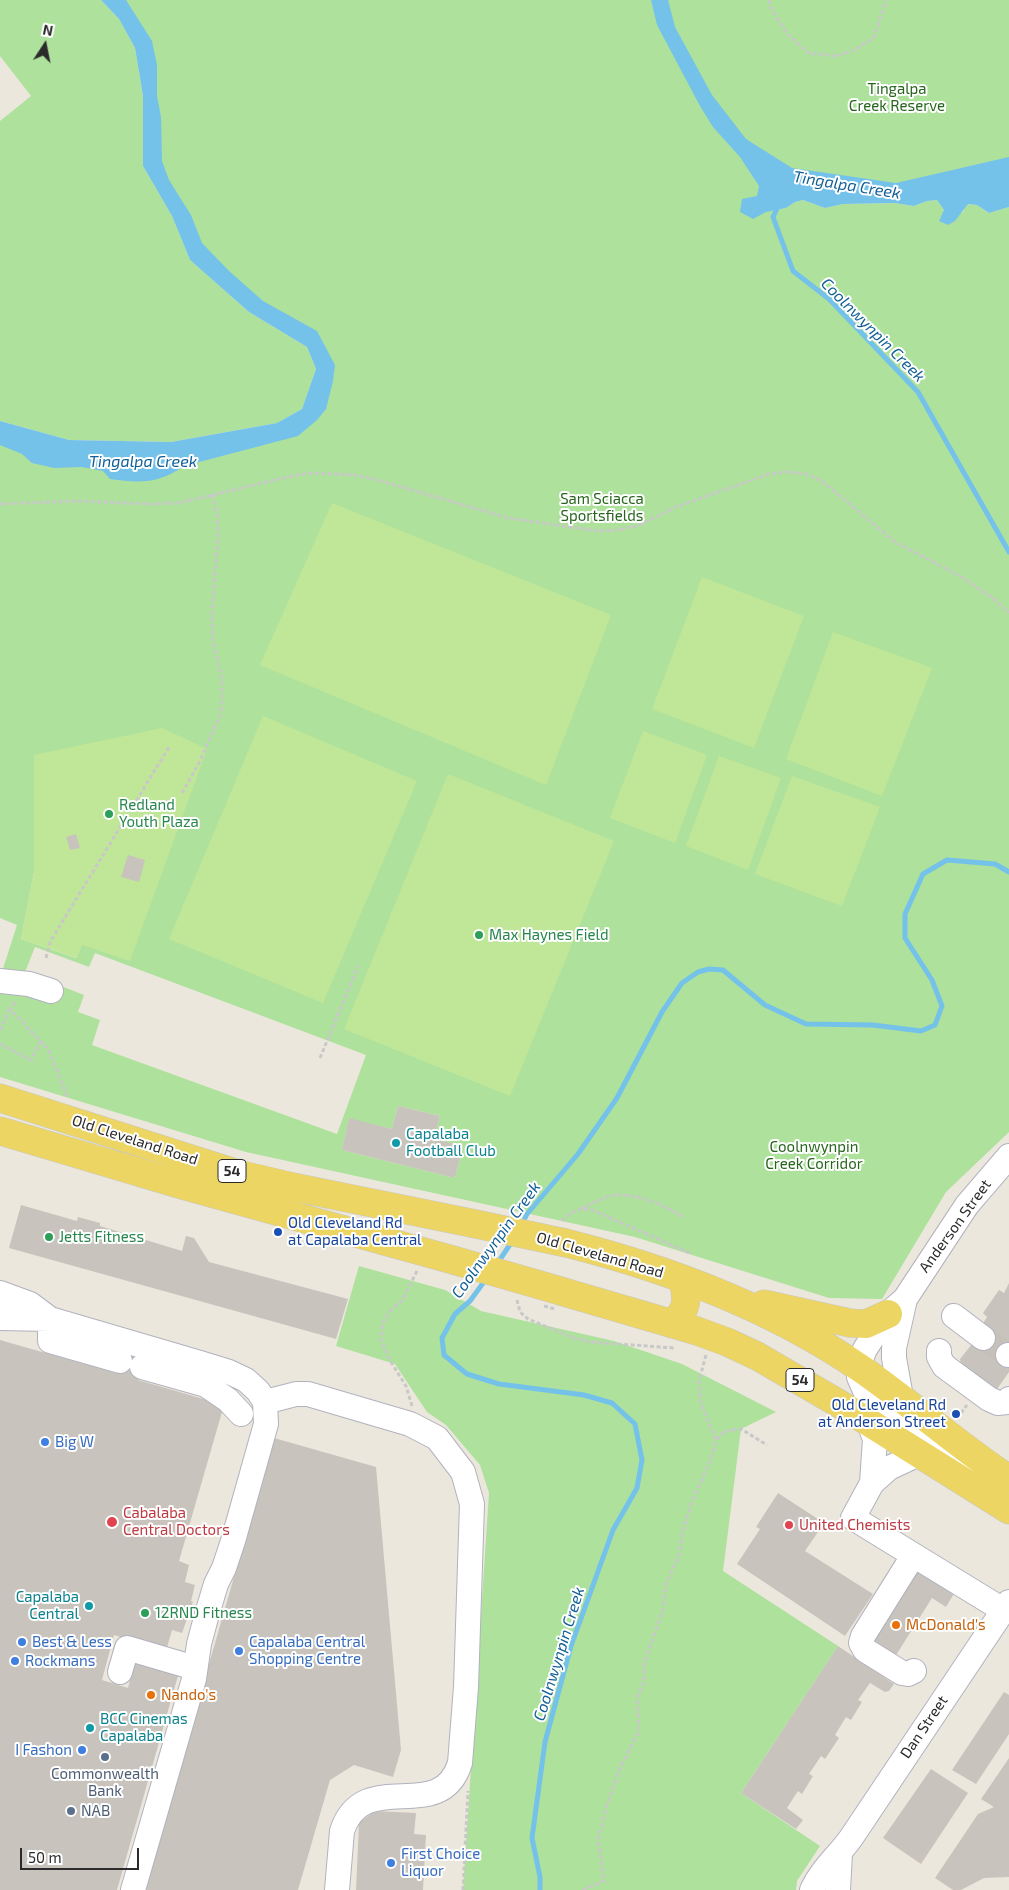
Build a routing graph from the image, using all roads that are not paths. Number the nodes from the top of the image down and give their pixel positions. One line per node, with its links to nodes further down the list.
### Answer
1 (0, 980): 2 (street)
2 (51, 991)
3 (0, 1098): 7 (main road, Old Cleveland Road / 54, bridge)
4 (12, 1134): 5 (main road); 14 (main road, Old Cleveland Road / 54, bridge)
5 (0, 1152)
6 (1009, 1156): 10 (street, Anderson Street)
7 (683, 1279): 9 (main road, Old Cleveland Road / 54); 14 (main road)
8 (0, 1292): 13 (street)
9 (730, 1297): 10 (main road); 18 (main road, Old Cleveland Road / 54)
10 (896, 1306): 18 (street, Anderson Street); 19 (street)
11 (954, 1316): 15 (street)
12 (0, 1318): 13 (street)
13 (50, 1319): 17 (street); 17 (street)
14 (672, 1324): 23 (main road, Old Cleveland Road / 54)
15 (982, 1338)
16 (939, 1351): 20 (street)
17 (146, 1363): 21 (street); 22 (street)
18 (858, 1367): 19 (main road, Old Cleveland Road / 54); 27 (street)
19 (901, 1397): 25 (main road, Old Cleveland Road / 54)
20 (1009, 1398)
21 (265, 1402): 31 (street); 34 (street)
22 (241, 1414)
23 (869, 1423): 24 (main road, Old Cleveland Road / 54); 26 (street)
24 (919, 1454): 26 (street); 27 (main road, Old Cleveland Road / 54)
25 (1009, 1479)
26 (872, 1483): 29 (street)
27 (982, 1493): 28 (main road, Old Cleveland Road / 54)
28 (1009, 1510)
29 (914, 1556): 30 (street); 32 (street)
30 (1006, 1606): 35 (street, Dan Street)
31 (195, 1668): 33 (street); 36 (street)
32 (914, 1671)
33 (120, 1672)
34 (461, 1749): 37 (street); 38 (street)
35 (840, 1853): 39 (street, Dan Street); 40 (street)
36 (133, 1890)
37 (326, 1890)
38 (336, 1890)
39 (812, 1890)
40 (838, 1890)

